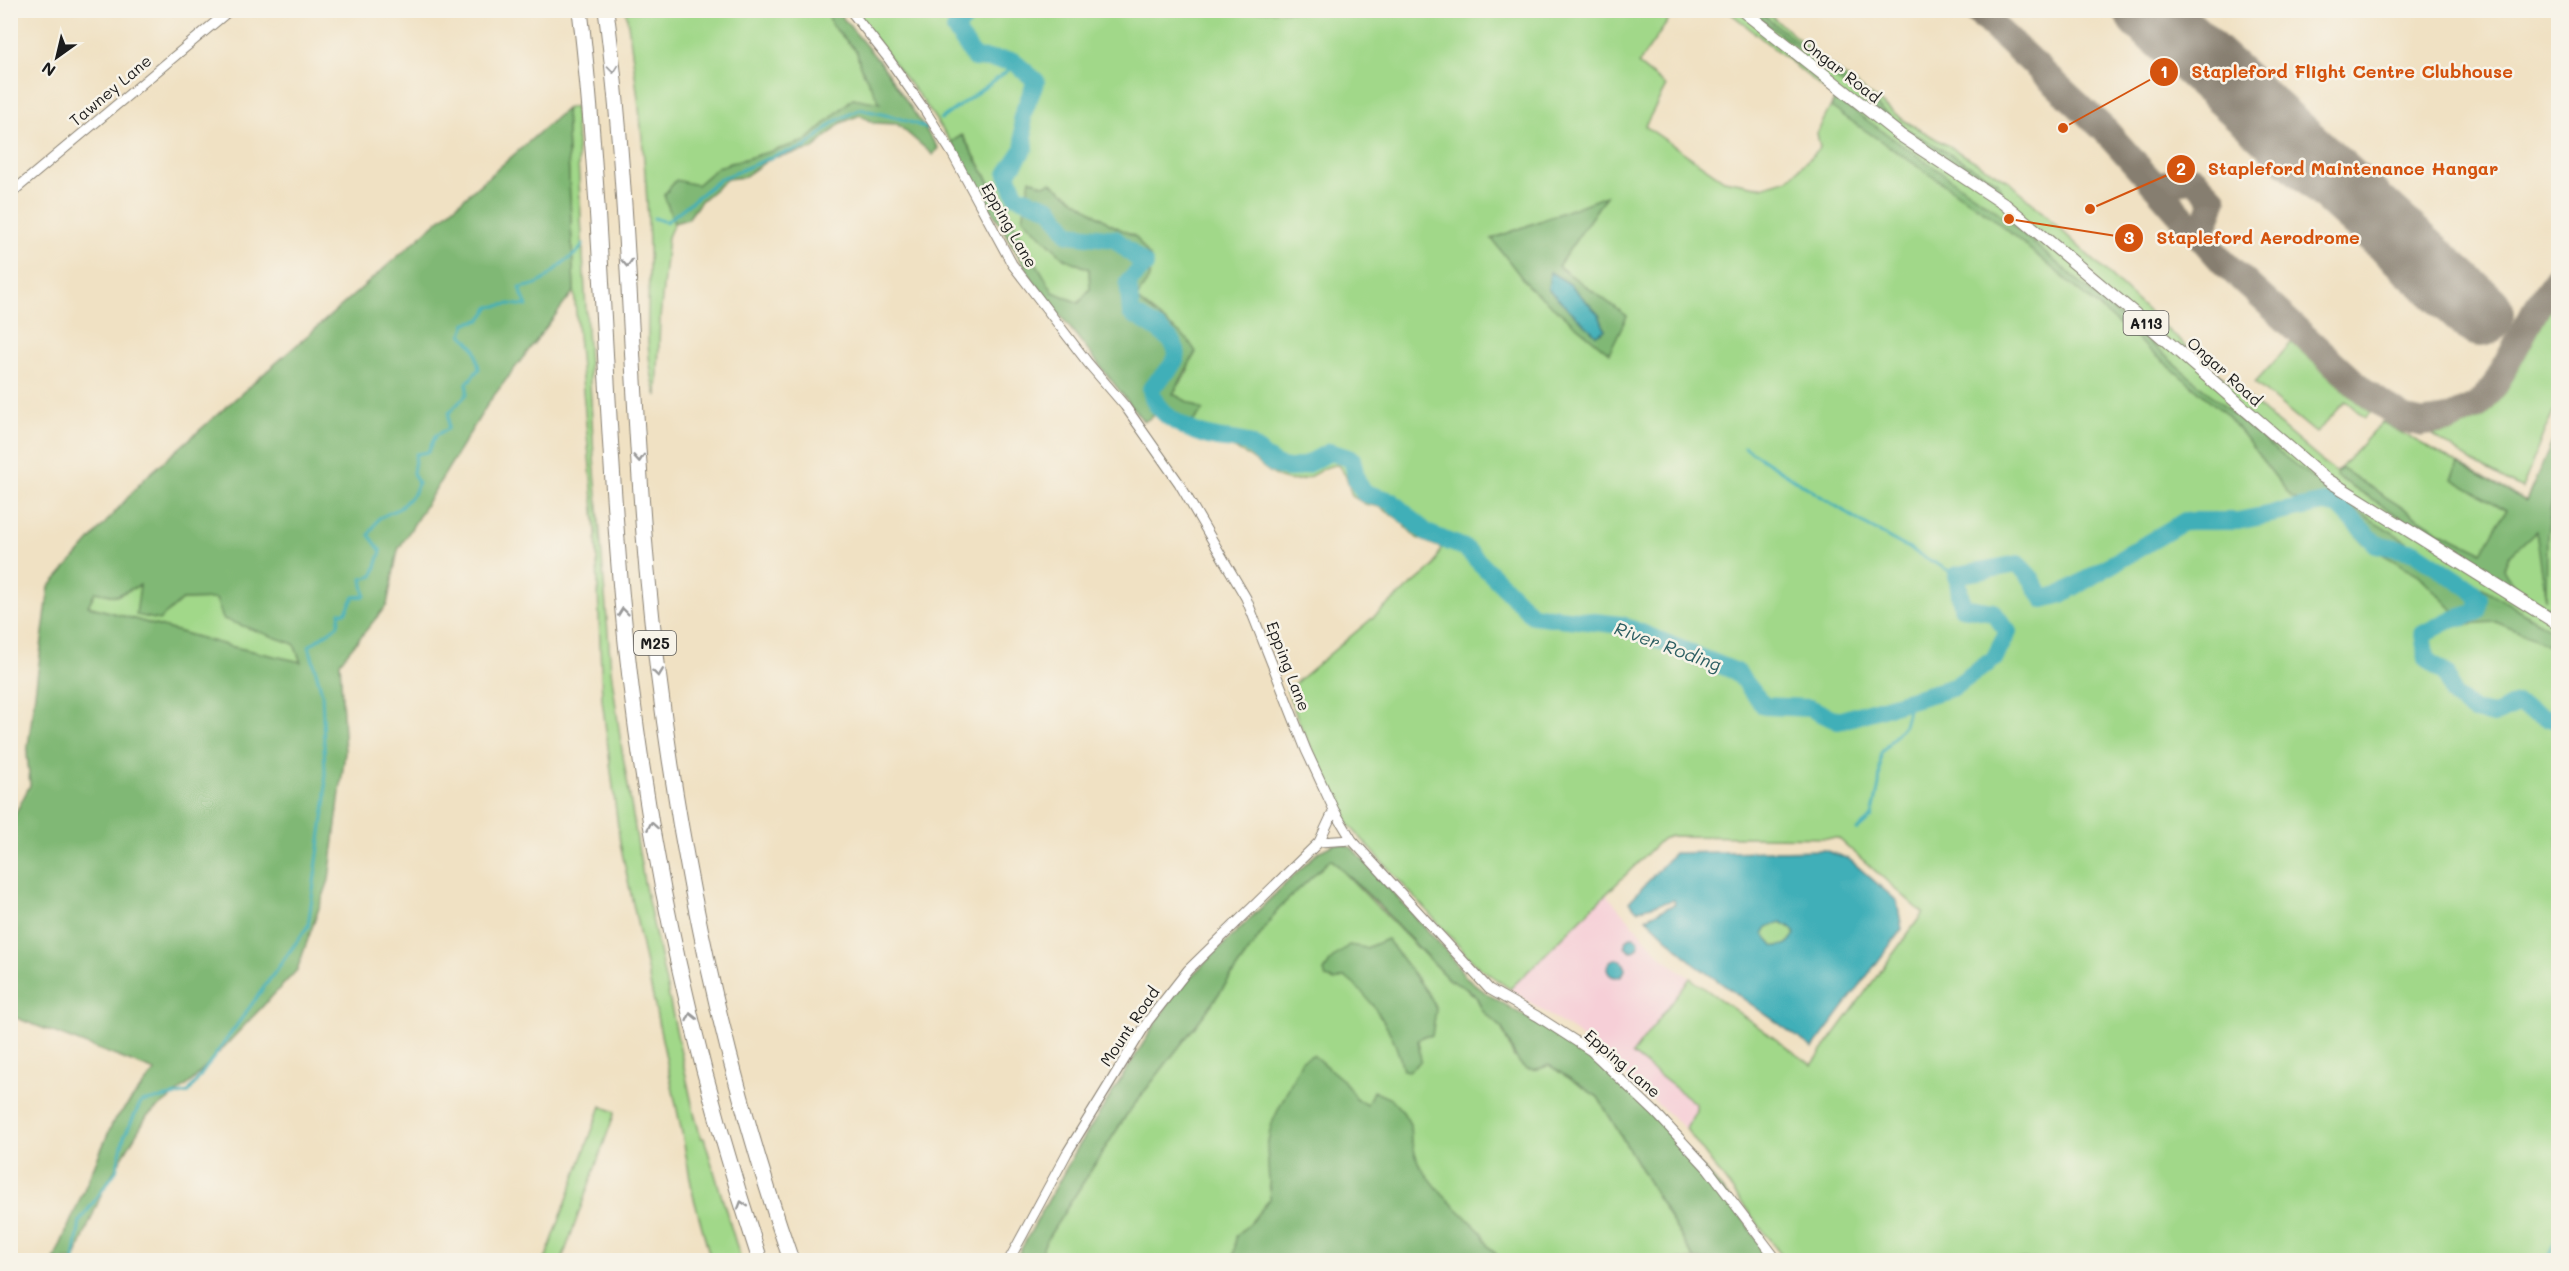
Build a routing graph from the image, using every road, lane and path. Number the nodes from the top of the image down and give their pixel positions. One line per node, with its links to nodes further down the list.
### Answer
1 (230, 10): 6 (street, Tawney Lane)
2 (580, 10): 11 (highway, M25, one-way to 2)
3 (606, 10): 12 (highway, M25, one-way to 12)
4 (849, 10): 8 (street, Epping Lane)
5 (1742, 10): 7 (main road, Ongar Road / A113)
6 (10, 194)
7 (2559, 624)
8 (1334, 810): 9 (street, Epping Lane); 10 (street, Mount Road)
9 (1352, 840): 10 (street); 14 (street, Epping Lane)
10 (1319, 842): 13 (street, Mount Road)
11 (760, 1260)
12 (791, 1260)
13 (1009, 1260)
14 (1777, 1260)

